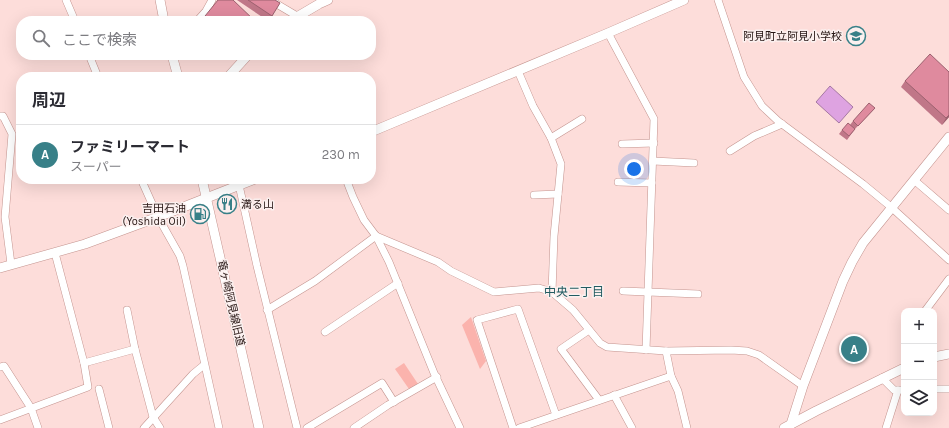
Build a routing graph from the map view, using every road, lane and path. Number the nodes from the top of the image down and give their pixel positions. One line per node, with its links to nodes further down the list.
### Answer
1 (66, 0): 9 (street)
2 (160, 0): 10 (street)
3 (212, 0): 11 (street)
4 (270, 0): 12 (street)
5 (328, 0): 8 (street)
6 (684, 0): 14 (street)
7 (718, 0): 24 (street)
8 (319, 2): 13 (street)
9 (73, 16)
10 (163, 16)
11 (202, 16)
12 (289, 16)
13 (298, 16)
14 (608, 33): 21 (street); 28 (street)
15 (91, 60): 18 (street)
16 (173, 60): 19 (street)
17 (243, 60): 20 (street)
18 (96, 72)
19 (177, 72)
20 (233, 72)
21 (518, 72): 25 (street); 27 (street)
22 (0, 116): 49 (street)
23 (582, 119): 27 (street)
24 (782, 124): 30 (street); 43 (street)
25 (376, 130)
26 (949, 137): 33 (street)
27 (551, 138): 40 (street)
28 (654, 143): 29 (street); 31 (street)
29 (622, 144)
30 (730, 150)
31 (653, 160): 32 (street); 35 (street)
32 (694, 162)
33 (914, 180): 43 (street); 44 (street)
34 (618, 182): 35 (street)
35 (652, 183): 55 (street)
36 (143, 184): 45 (street)
37 (203, 184): 42 (street, 竜ヶ崎阿見線旧道)
38 (348, 184): 46 (street)
39 (239, 185): 42 (street); 59 (street)
40 (558, 194): 41 (street); 54 (street)
41 (534, 195)
42 (206, 198): 45 (street); 92 (street, 竜ヶ崎阿見線旧道)
43 (891, 207): 48 (street); 74 (street)
44 (949, 210)
45 (158, 217): 47 (street); 68 (street)
46 (376, 236): 52 (street); 54 (street); 59 (street)
47 (55, 253): 49 (street); 67 (street)
48 (949, 260)
49 (11, 264): 50 (street)
50 (0, 268)
51 (949, 279): 57 (street)
52 (398, 282): 61 (street); 72 (street)
53 (623, 291): 55 (street)
54 (552, 292): 60 (street)
55 (648, 292): 56 (street); 63 (street)
56 (698, 294)
57 (927, 308)
58 (126, 310): 62 (street)
59 (267, 310): 93 (street)
60 (588, 330): 63 (street); 80 (street)
61 (325, 332)
62 (135, 349): 67 (street); 84 (street)
63 (646, 350): 64 (street)
64 (666, 350): 71 (street); 74 (street)
65 (949, 354): 66 (street)
66 (937, 356)
67 (84, 362): 82 (street)
68 (204, 365): 84 (street); 91 (street)
69 (0, 367): 82 (street)
70 (901, 369): 73 (street)
71 (671, 376): 79 (street); 100 (street)
72 (437, 377): 81 (street); 96 (street)
73 (882, 378): 78 (street); 86 (street)
74 (803, 386): 86 (street)
75 (99, 389): 88 (street)
76 (937, 389): 77 (street)
77 (949, 389)
78 (901, 390): 101 (street)
79 (614, 395): 80 (street); 99 (street)
80 (599, 400): 83 (street)
81 (394, 402): 94 (street); 95 (street)
82 (31, 408): 85 (street); 87 (street)
83 (556, 415): 97 (street); 98 (street)
84 (153, 417): 89 (street); 90 (street)
85 (0, 420)
86 (788, 427)
87 (38, 428)
88 (110, 428)
89 (144, 428)
90 (160, 428)
91 (219, 428)
92 (259, 428)
93 (297, 428)
94 (307, 428)
95 (354, 428)
96 (460, 428)
97 (513, 428)
98 (519, 428)
99 (632, 428)
100 (687, 428)
101 (886, 428)

